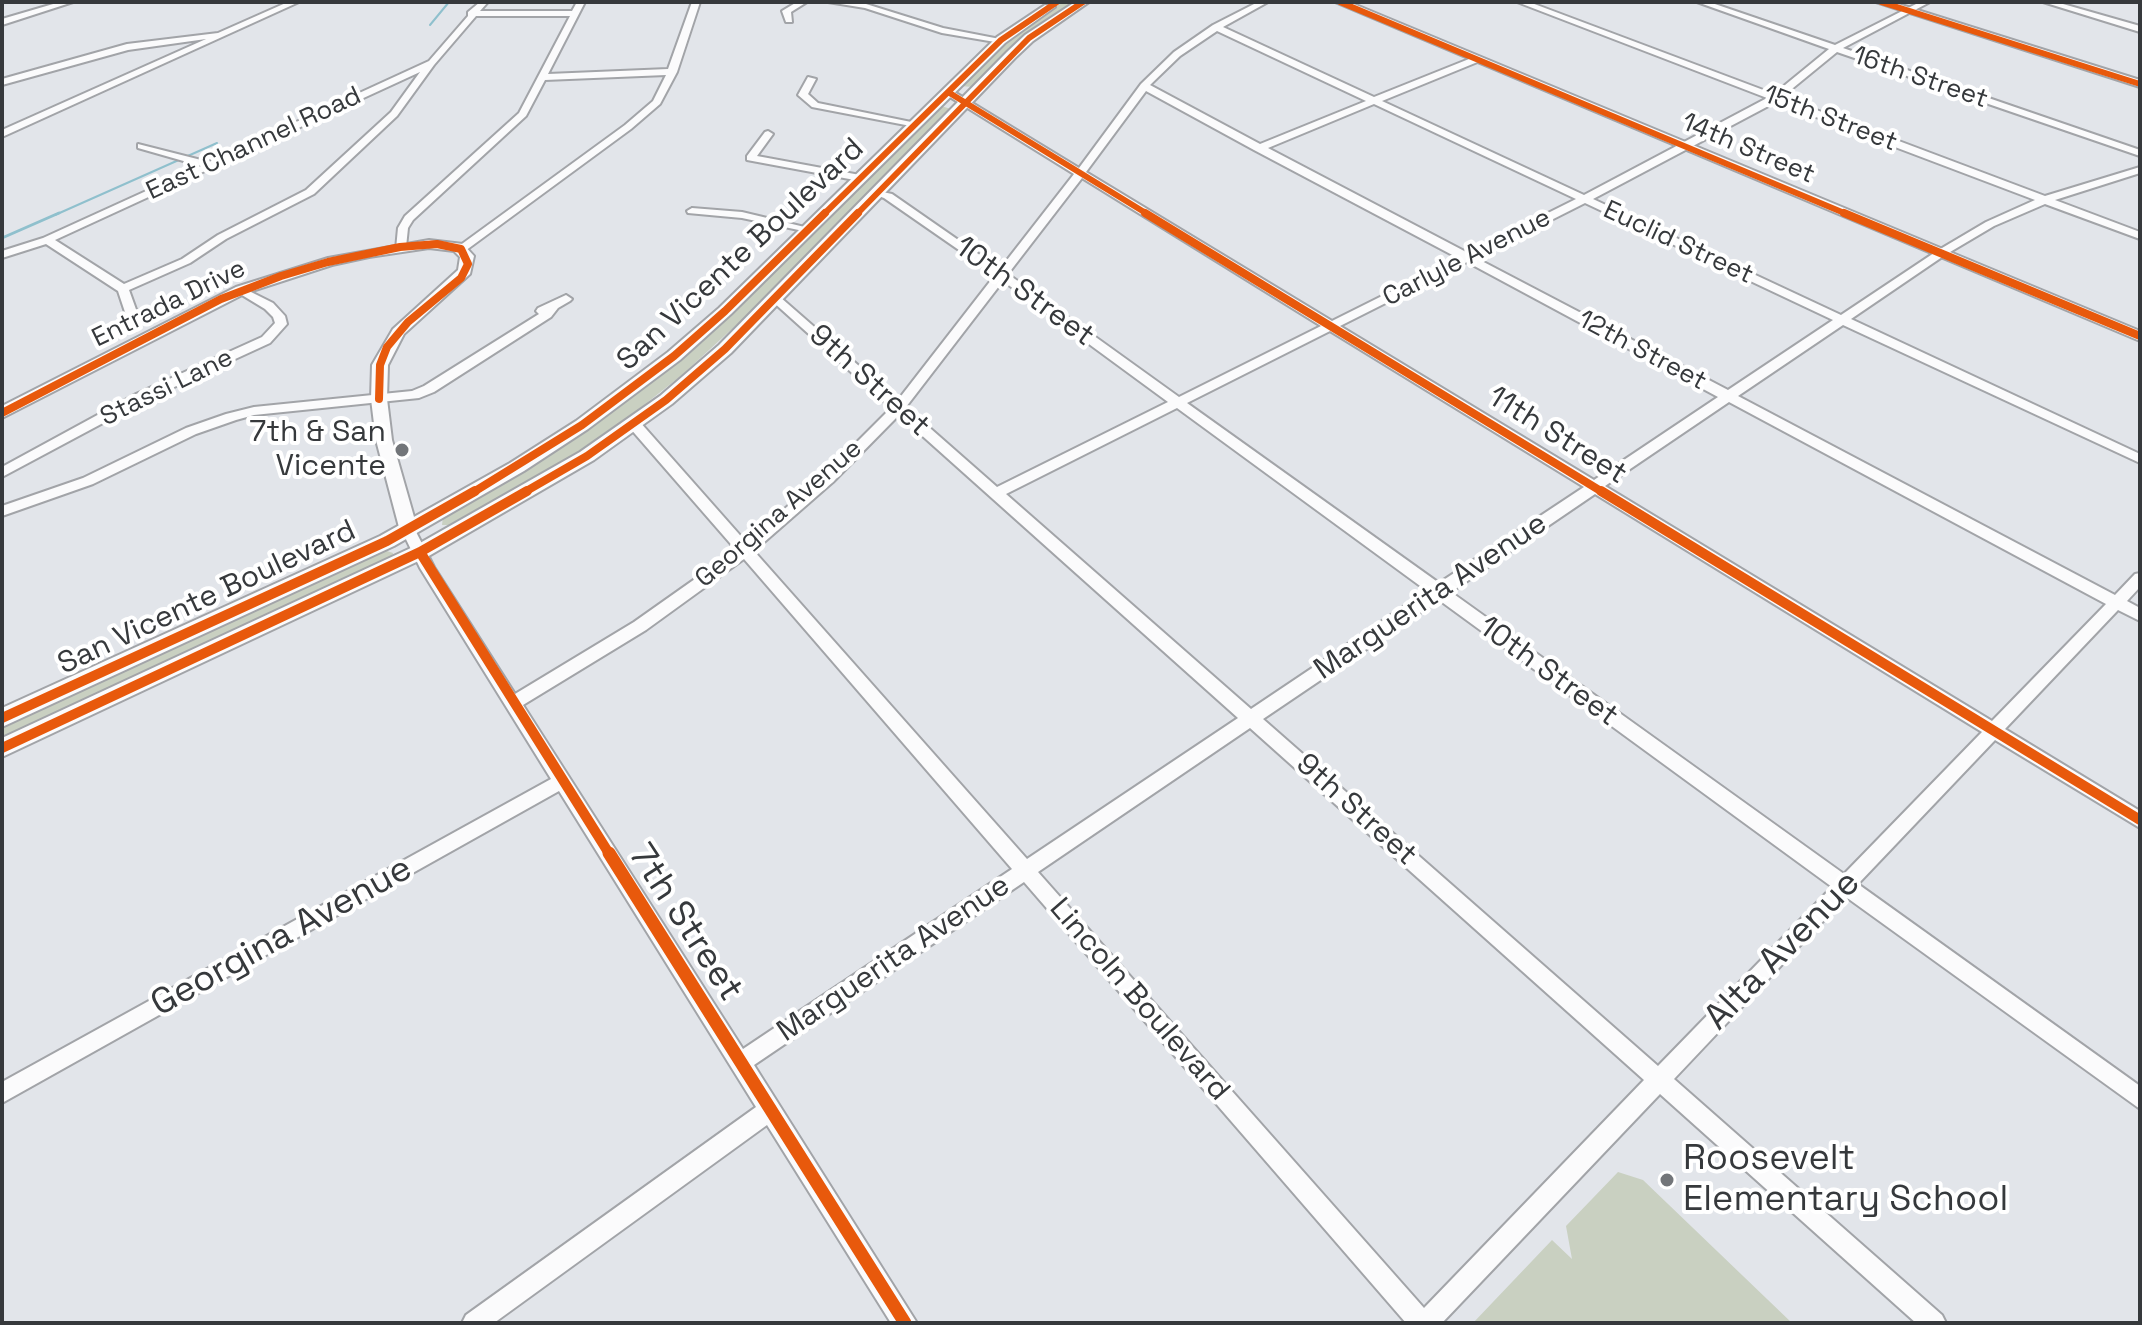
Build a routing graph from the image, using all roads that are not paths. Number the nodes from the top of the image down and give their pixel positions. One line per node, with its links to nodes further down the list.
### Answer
1 (69, 2): 22 (street)
2 (295, 2): 25 (street)
3 (484, 2): 20 (street, East Channel Road)
4 (581, 2): 19 (street)
5 (696, 2): 30 (street)
6 (803, 2): 21 (street)
7 (832, 2): 17 (street)
8 (1057, 2): 26 (main road, San Vicente Boulevard)
9 (1083, 2): 39 (main road)
10 (1264, 2): 23 (street, Georgina Avenue)
11 (1340, 2): 28 (street, 14th Street)
12 (1521, 2): 37 (street, 15th Street)
13 (1701, 2): 27 (street, 16th Street)
14 (1881, 2): 18 (street)
15 (1926, 2): 18 (street, Carlyle Avenue)
16 (2047, 2): 24 (street)
17 (868, 4): 26 (street)
18 (1908, 10): 27 (street, Carlyle Avenue); 34 (street)
19 (575, 13): 20 (street); 31 (street)
20 (471, 14): 29 (street, East Channel Road)
21 (789, 20)
22 (2, 22)
23 (1216, 27): 35 (street, Georgina Avenue); 38 (street, Euclid Street)
24 (2140, 29)
25 (224, 36): 33 (street); 41 (street)
26 (1001, 40): 36 (main road, San Vicente Boulevard)
27 (1836, 48): 37 (street, Carlyle Avenue); 46 (street, 16th Street)
28 (1477, 59): 38 (street); 44 (street, 14th Street)
29 (432, 63): 47 (street, East Channel Road); 64 (street)
30 (672, 72): 31 (street); 59 (street)
31 (543, 77): 58 (street)
32 (811, 79): 40 (street)
33 (2, 82)
34 (2140, 84)
35 (1144, 86): 45 (street, 12th Street); 49 (street, Georgina Avenue)
36 (948, 92): 39 (street, 11th Street); 40 (main road, San Vicente Boulevard)
37 (1775, 98): 44 (street, Carlyle Avenue); 53 (street, 15th Street)
38 (1375, 102): 45 (street); 52 (street, Euclid Street)
39 (965, 104): 49 (street, 11th Street); 51 (main road)
40 (916, 124): 50 (main road, San Vicente Boulevard)
41 (2, 134)
42 (768, 134): 50 (street)
43 (142, 146): 47 (street)
44 (1684, 146): 52 (street, Carlyle Avenue); 60 (street, 14th Street)
45 (1258, 148): 62 (street, 12th Street)
46 (2140, 153)
47 (211, 166): 57 (street, East Channel Road)
48 (2140, 170): 53 (street, Marguerita Avenue)
49 (1081, 172): 63 (street, Georgina Avenue); 70 (street, 11th Street)
50 (860, 178): 55 (main road, San Vicente Boulevard)
51 (877, 192): 63 (street, 10th Street); 67 (main road)
52 (1585, 199): 62 (street, Carlyle Avenue); 69 (street, Euclid Street)
53 (2044, 200): 56 (street, 15th Street); 60 (street, Marguerita Avenue)
54 (692, 211): 55 (street)
55 (808, 229): 83 (main road, San Vicente Boulevard)
56 (2140, 236)
57 (47, 240): 61 (street, East Channel Road); 64 (street)
58 (400, 247): 59 (street, Entrada Drive); 65 (street, Entrada Drive)
59 (461, 249): 73 (street)
60 (1941, 253): 69 (street, Marguerita Avenue); 71 (street, 14th Street)
61 (2, 255)
62 (1467, 258): 70 (street, Carlyle Avenue); 72 (street, 12th Street)
63 (1002, 275): 74 (street, 10th Street); 75 (street, Georgina Avenue)
64 (123, 289): 68 (street)
65 (241, 290): 76 (street, Entrada Drive); 79 (street, Stassi Lane)
66 (566, 299): 73 (street)
67 (776, 299): 75 (street, 9th Street); 77 (main road)
68 (132, 315)
69 (1843, 320): 72 (street, Marguerita Avenue); 78 (street, Euclid Street)
70 (1333, 325): 74 (street, Carlyle Avenue); 80 (street, 11th Street)
71 (2140, 336)
72 (1728, 397): 80 (street, Marguerita Avenue); 88 (street, 12th Street)
73 (379, 399): 82 (street); 83 (street, 7th Street)
74 (1178, 402): 81 (street, Carlyle Avenue); 87 (street, 10th Street)
75 (899, 407): 81 (street, 9th Street); 84 (street, Georgina Avenue)
76 (2, 413)
77 (634, 424): 84 (street, Lincoln Boulevard); 85 (main road)
78 (2140, 459)
79 (2, 473)
80 (1595, 488): 87 (street, Marguerita Avenue); 93 (street, 11th Street)
81 (996, 493): 91 (street, 9th Street)
82 (2, 511)
83 (409, 531): 85 (street, 7th Street); 92 (main road, San Vicente Boulevard)
84 (746, 550): 90 (street, Georgina Avenue); 97 (street, Lincoln Boulevard)
85 (420, 552): 90 (street, 7th Street); 94 (main road)
86 (2140, 578): 88 (street, Alta Avenue)
87 (1437, 591): 91 (street, Marguerita Avenue); 98 (street, 10th Street)
88 (2117, 602): 89 (street, 12th Street); 93 (street, Alta Avenue)
89 (2140, 615)
90 (513, 703): 95 (street, 7th Street)
91 (1251, 717): 97 (street, Marguerita Avenue); 100 (street, 9th Street)
92 (2, 718)
93 (1993, 731): 96 (street, 11th Street); 98 (street, Alta Avenue)
94 (2, 748)
95 (562, 781): 99 (street, 7th Street); 101 (street, Georgina Avenue)
96 (2140, 820)
97 (1025, 871): 99 (street, Marguerita Avenue); 106 (street, Lincoln Boulevard)
98 (1845, 886): 100 (street, Alta Avenue); 102 (street, 10th Street)
99 (741, 1062): 103 (street, 7th Street)
100 (1660, 1079): 106 (street, Alta Avenue); 107 (street, 9th Street)
101 (2, 1093)
102 (2140, 1099)
103 (770, 1110): 104 (street); 105 (street, 7th Street)
104 (474, 1323)
105 (905, 1323)
106 (1424, 1323)
107 (1934, 1323)

